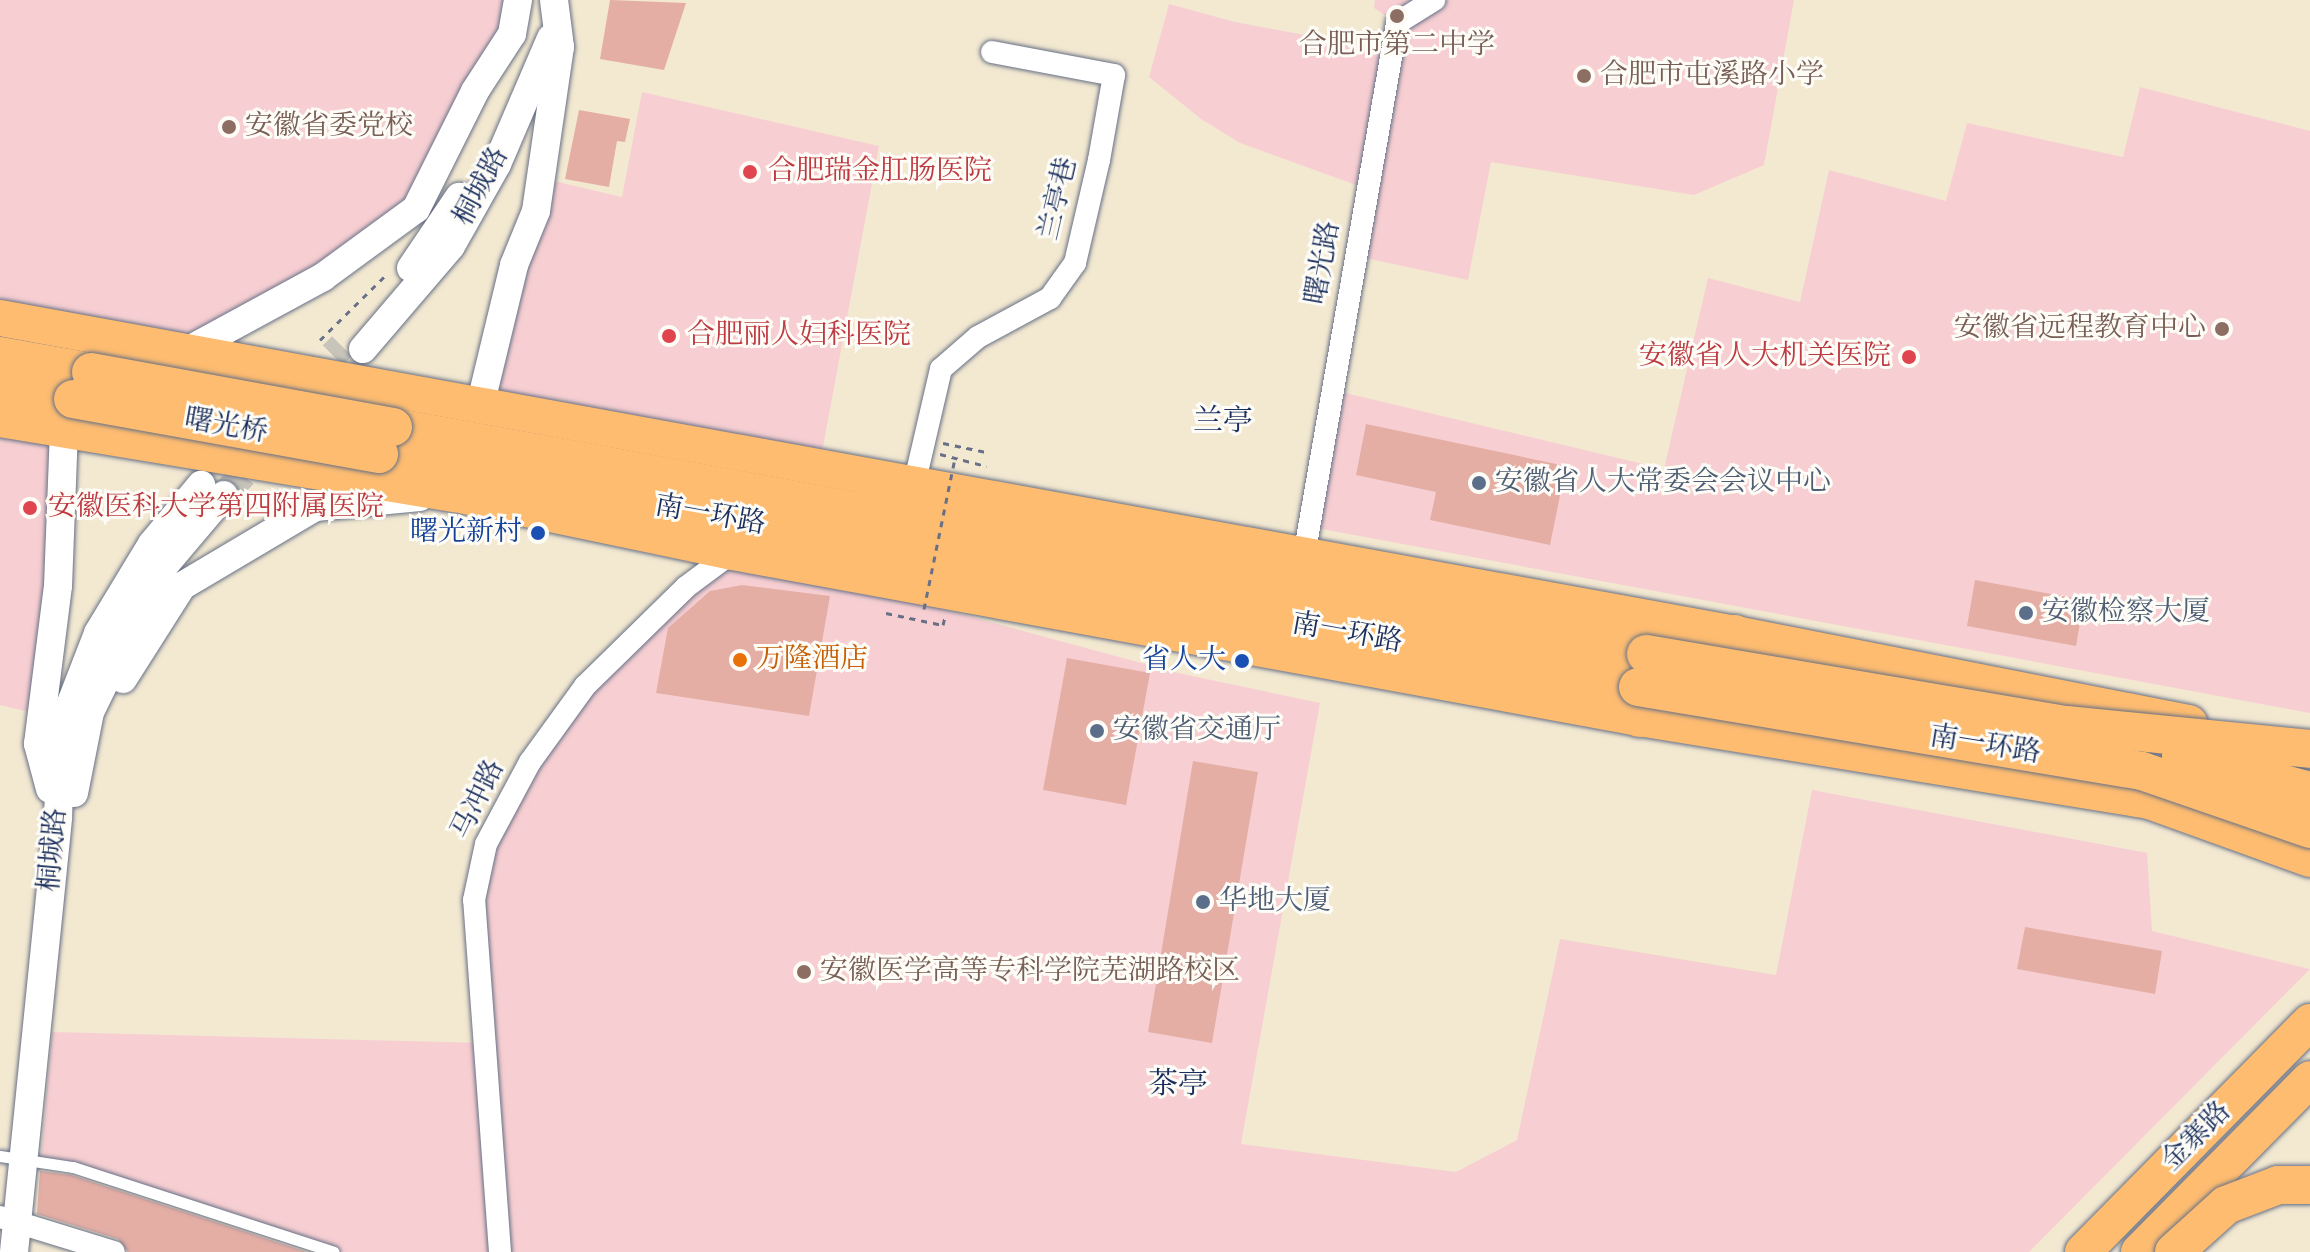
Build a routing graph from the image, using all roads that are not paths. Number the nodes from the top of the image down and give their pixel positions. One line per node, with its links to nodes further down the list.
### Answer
1 (518, 0): 7 (street)
2 (536, 0): 3 (street, 桐城路)
3 (554, 0): 11 (street)
4 (1434, 0): 18 (street, 曙光路)
5 (992, 52): 14 (street, 兰亭巷)
6 (0, 318): 7 (main road)
7 (185, 352): 11 (main road)
8 (0, 356): 10 (highway)
9 (0, 384): 10 (highway)
10 (76, 401): 12 (main road); 13 (highway, 曙光桥, bridge); 16 (main road); 28 (street)
11 (480, 406): 14 (main road)
12 (0, 419)
13 (386, 441): 19 (highway, 南一环路); 21 (highway, 南一环路)
14 (914, 485): 18 (main road)
15 (212, 490): 28 (street, 桐城路)
16 (455, 494): 17 (main road); 28 (street)
17 (733, 552): 21 (main road); 41 (street, 马冲路)
18 (1304, 556): 20 (main road)
19 (1537, 634): 20 (highway); 21 (highway, 南一环路)
20 (1735, 634): 22 (main road)
21 (1641, 687): 23 (highway, 南一环路, bridge); 27 (main road); 29 (highway, 南一环路, bridge)
22 (2179, 721): 24 (main road); 27 (lane)
23 (2067, 725): 25 (highway, 南一环路, bridge); 26 (highway, bridge)
24 (2219, 729): 25 (main road); 29 (lane)
25 (2309, 747)
26 (2310, 791)
27 (2149, 801): 29 (main road)
28 (66, 807): 35 (street, 桐城路)
29 (2216, 809): 30 (highway, bridge); 31 (highway, 南一环路, bridge); 32 (main road)
30 (2310, 818)
31 (2310, 829)
32 (2310, 859)
33 (2310, 1022): 42 (main road, 金寨路)
34 (2310, 1079): 43 (main road, 金寨路)
35 (22, 1159): 37 (street, 桐城路); 40 (lane)
36 (2310, 1185): 44 (highway, bridge)
37 (22, 1230): 38 (street, 桐城路); 39 (street)
38 (14, 1252)
39 (114, 1252)
40 (334, 1252)
41 (500, 1252)
42 (2083, 1252)
43 (2139, 1252)
44 (2174, 1252)

